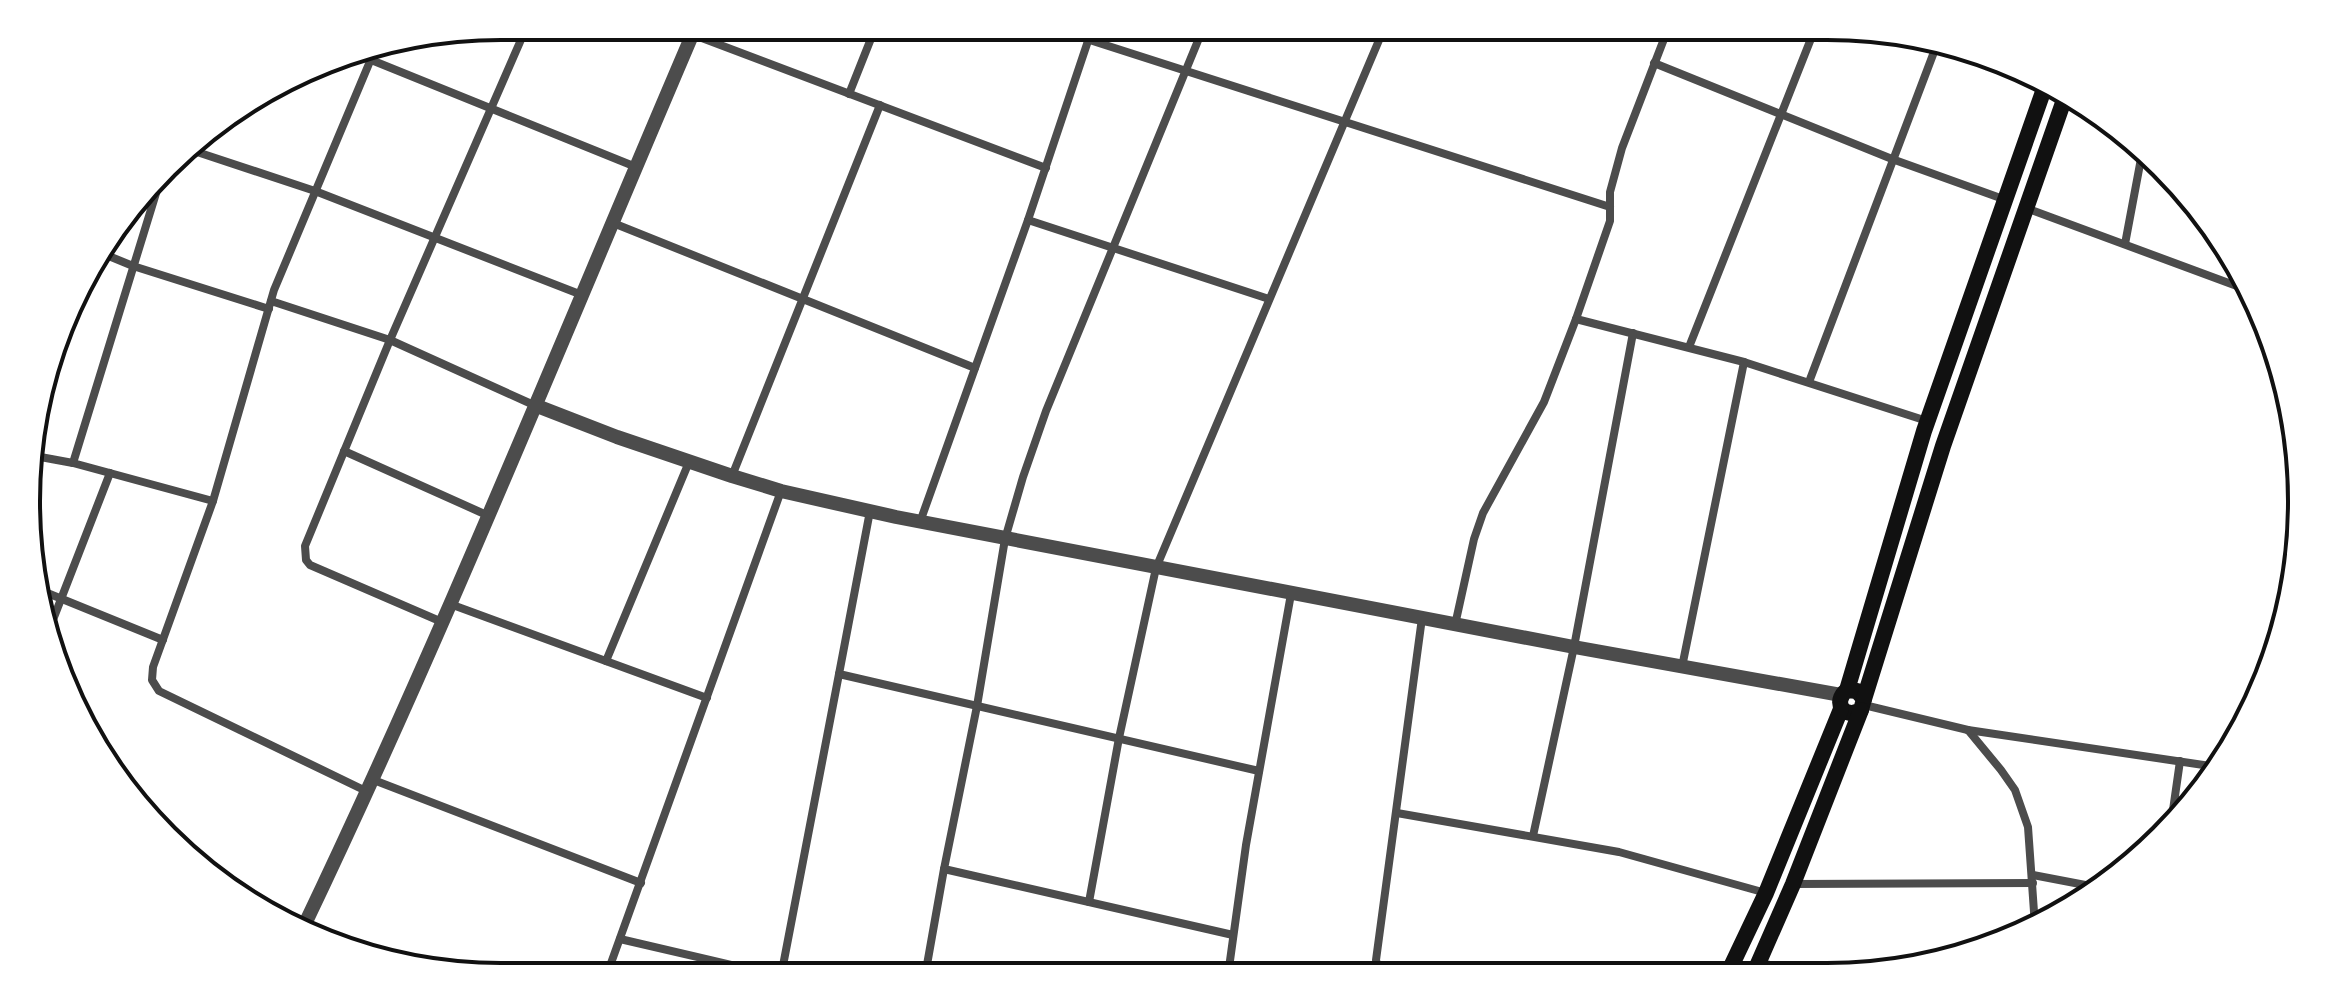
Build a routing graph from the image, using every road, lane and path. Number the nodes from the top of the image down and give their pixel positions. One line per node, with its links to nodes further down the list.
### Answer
1 (521, 40): 19 (street)
2 (690, 40): 25 (street)
3 (718, 40): 15 (street)
4 (870, 40): 15 (street)
5 (1089, 40): 26 (street)
6 (1092, 40): 14 (street)
7 (1198, 40): 14 (street)
8 (1379, 40): 21 (street)
9 (1663, 40): 13 (street)
10 (1811, 40): 20 (street)
11 (1933, 53): 23 (street)
12 (371, 59): 19 (street); 27 (street)
13 (1654, 63): 20 (street); 30 (street)
14 (1184, 71): 21 (street); 36 (street)
15 (849, 94): 17 (street)
16 (2042, 94): 29 (main road)
17 (880, 105): 26 (street); 41 (street)
18 (2062, 105): 31 (main road)
19 (490, 108): 25 (street); 34 (street)
20 (1782, 115): 23 (street); 47 (street)
21 (1344, 121): 30 (street); 42 (street)
22 (200, 153): 27 (street)
23 (1892, 159): 29 (street); 50 (street)
24 (2140, 163): 35 (street)
25 (636, 167): 33 (street)
26 (1046, 168): 32 (street)
27 (315, 191): 34 (street); 43 (street)
28 (155, 198): 38 (street)
29 (2006, 200): 52 (main road)
30 (1610, 207): 44 (street)
31 (2026, 208): 35 (street); 81 (main road)
32 (1028, 220): 36 (street); 49 (street)
33 (613, 223): 40 (street); 41 (street)
34 (434, 237): 40 (street); 46 (street)
35 (2125, 244): 39 (street)
36 (1112, 248): 42 (street); 64 (street)
37 (111, 257): 38 (street)
38 (133, 266): 43 (street); 56 (street)
39 (2233, 285)
40 (582, 295): 51 (street)
41 (803, 298): 49 (street); 58 (street)
42 (1269, 299): 65 (street)
43 (270, 305): 46 (street); 60 (street)
44 (1576, 319): 45 (street); 73 (street)
45 (1633, 333): 47 (street); 75 (street)
46 (390, 340): 51 (street); 53 (street)
47 (1689, 347): 48 (street)
48 (1744, 362): 50 (street); 77 (street)
49 (975, 368): 63 (street)
50 (1809, 382): 52 (street)
51 (537, 406): 55 (street); 62 (street)
52 (1927, 421): 80 (main road)
53 (344, 451): 62 (street); 72 (street)
54 (42, 457): 56 (street)
55 (689, 462): 58 (street); 76 (street)
56 (73, 463): 57 (street)
57 (110, 473): 60 (street); 68 (street)
58 (732, 476): 59 (street)
59 (781, 491): 61 (street); 79 (street)
60 (213, 501): 74 (street)
61 (870, 511): 63 (street); 78 (street)
62 (489, 516): 69 (street)
63 (920, 522): 64 (street)
64 (1005, 539): 65 (street); 82 (street)
65 (1156, 568): 67 (street); 84 (street)
66 (49, 593): 68 (street)
67 (1291, 594): 71 (street); 87 (street)
68 (62, 597): 70 (street); 74 (street)
69 (450, 604): 72 (street); 76 (street)
70 (55, 616)
71 (1422, 618): 73 (street); 90 (street)
72 (442, 622): 88 (street)
73 (1455, 625): 75 (street)
74 (163, 640): 88 (street)
75 (1574, 647): 77 (street); 91 (street)
76 (606, 661): 79 (street)
77 (1682, 667): 80 (street)
78 (839, 674): 82 (street); 105 (street)
79 (707, 698): 94 (street)
80 (1843, 698): 81 (main road); 97 (main road)
81 (1863, 705): 83 (street); 95 (main road)
82 (977, 706): 84 (street); 92 (street)
83 (1968, 730): 85 (street); 93 (street)
84 (1119, 738): 87 (street); 98 (street)
85 (2180, 761): 86 (street); 89 (street)
86 (2205, 765)
87 (1259, 771): 101 (street)
88 (369, 785): 94 (street); 100 (street)
89 (2174, 805)
90 (1397, 813): 91 (street); 108 (street)
91 (1533, 836): 97 (street)
92 (944, 869): 98 (street); 106 (street)
93 (2033, 879): 95 (street); 96 (street); 99 (street)
94 (641, 883): 102 (street)
95 (1793, 884): 110 (main road)
96 (2082, 886)
97 (1766, 893): 109 (main road)
98 (1089, 902): 101 (street)
99 (2034, 913)
100 (307, 920)
101 (1233, 935): 107 (street)
102 (620, 939): 103 (street); 104 (street)
103 (611, 963)
104 (724, 963)
105 (783, 963)
106 (927, 963)
107 (1230, 963)
108 (1377, 963)
109 (1733, 963)
110 (1758, 963)

